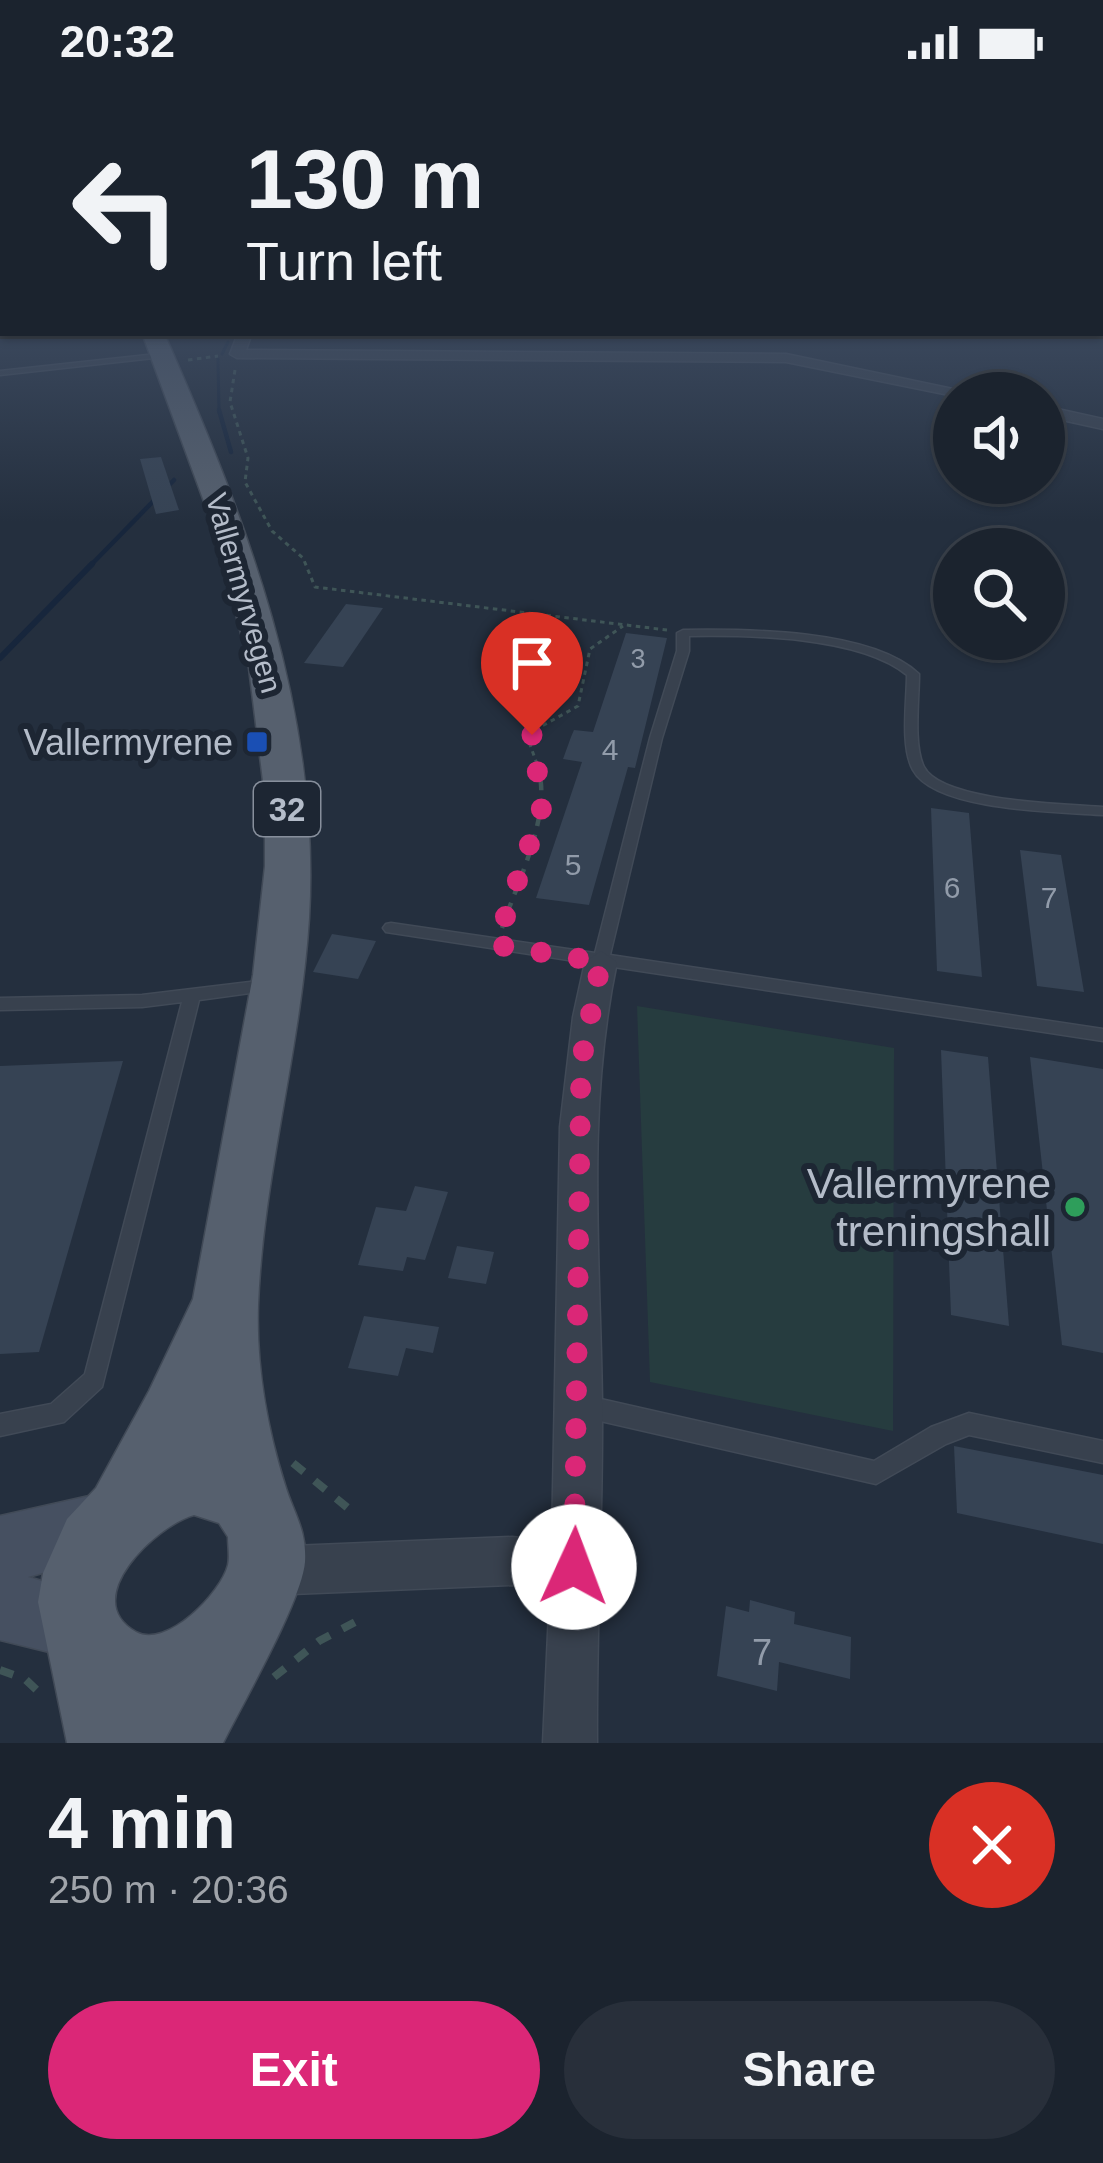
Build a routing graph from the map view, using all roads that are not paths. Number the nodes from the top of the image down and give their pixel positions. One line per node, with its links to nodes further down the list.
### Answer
1 (39, 367): 4 (lane)
2 (174, 367): 11 (main road, Vallermyrvegen / 32)
3 (834, 367): 5 (street)
4 (0, 373)
5 (933, 387)
6 (1065, 416): 7 (street)
7 (1103, 424)
8 (1103, 811): 10 (lane)
9 (392, 928): 10 (lane)
10 (601, 962): 14 (lane); 16 (street)
11 (278, 984): 12 (lane); 15 (main road, Vallermyrvegen / 32)
12 (192, 996): 13 (lane); 17 (lane)
13 (0, 1004)
14 (1103, 1035)
15 (226, 1301): 19 (main road, Vallermyrvegen / 32); 20 (main road, Vallermyrvegen / 32)
16 (580, 1405): 18 (lane); 22 (street)
17 (0, 1425)
18 (1103, 1452)
19 (117, 1515): 20 (main road); 21 (main road); 25 (main road, Vallermyrvegen / 32)
20 (260, 1537): 22 (street); 24 (main road)
21 (0, 1550)
22 (574, 1567): 27 (street)
23 (0, 1605): 25 (main road)
24 (243, 1669): 25 (main road); 26 (main road)
25 (84, 1681)
26 (178, 1743)
27 (570, 1743)

